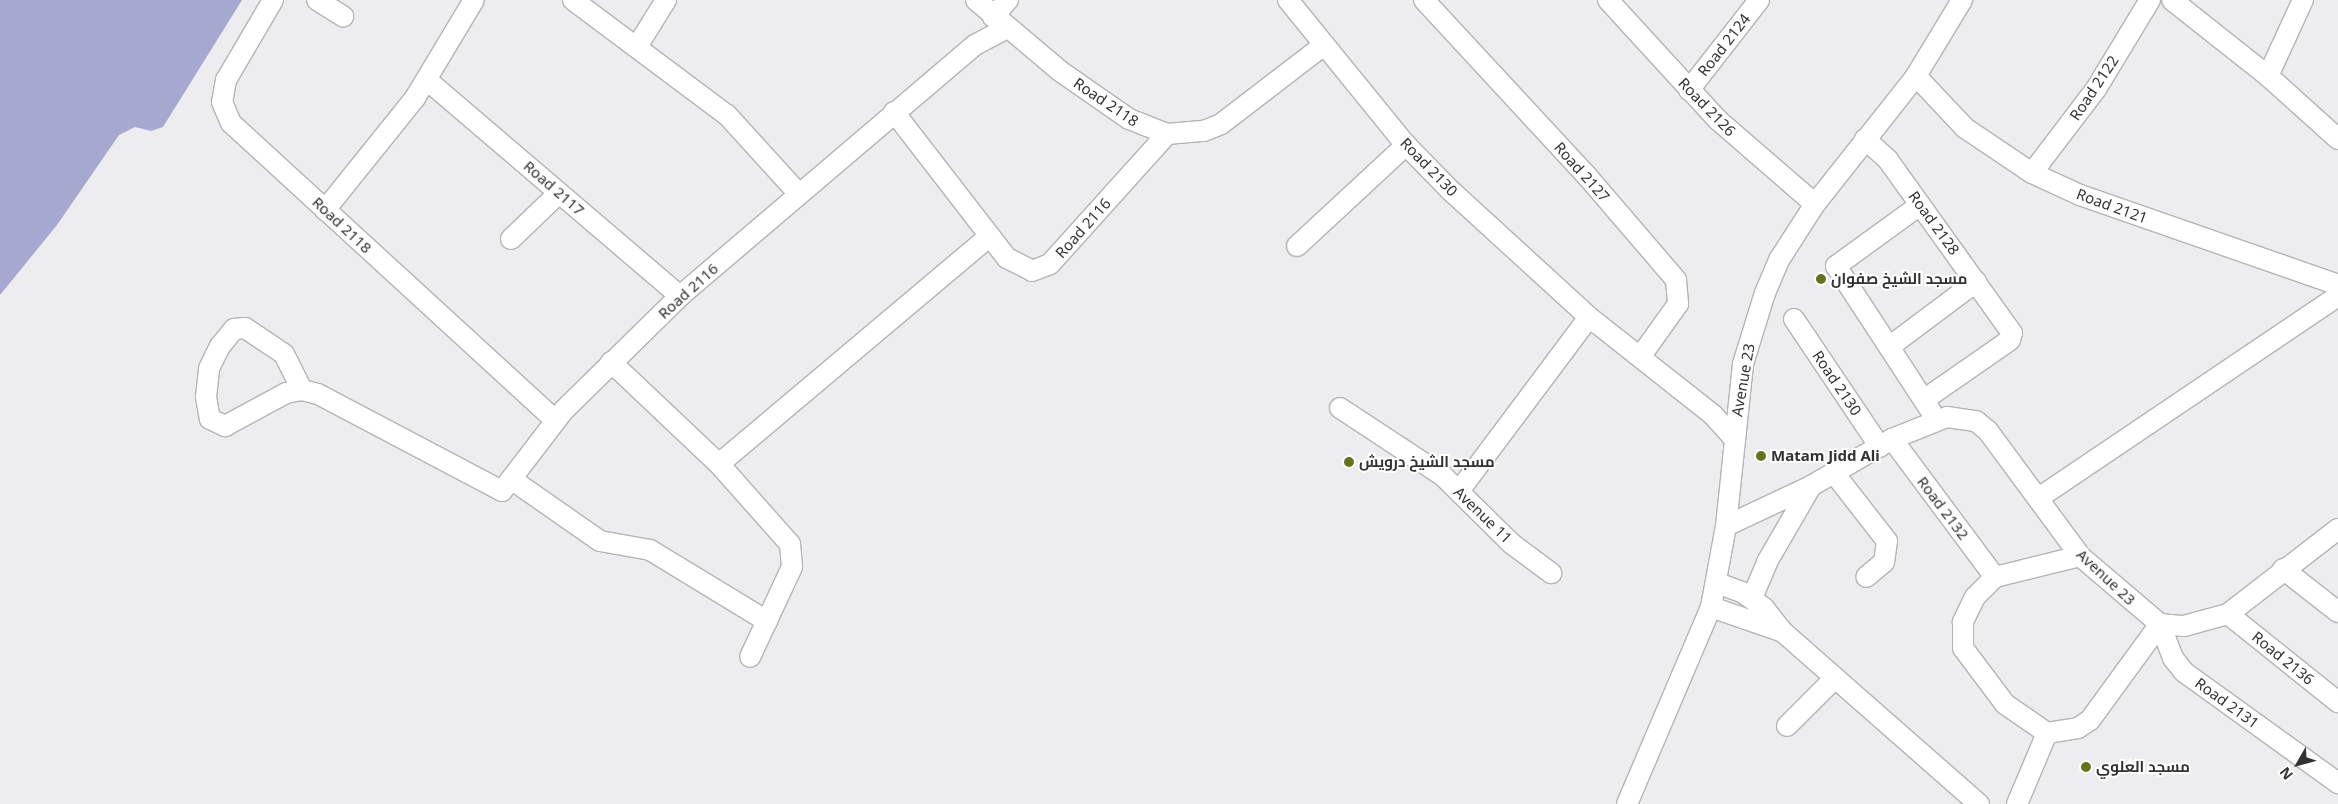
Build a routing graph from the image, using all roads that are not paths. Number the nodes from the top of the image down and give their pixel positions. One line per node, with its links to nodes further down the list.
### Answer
1 (273, 0): 34 (street, Road 2118)
2 (317, 0): 16 (street)
3 (474, 0): 22 (street)
4 (573, 0): 18 (street)
5 (666, 0): 18 (street)
6 (976, 0): 17 (street, Road 2118)
7 (1008, 0): 17 (street)
8 (1288, 0): 19 (street, Road 2130)
9 (1424, 0): 45 (street, Road 2127)
10 (1608, 0): 23 (street, Road 2126)
11 (1759, 0): 23 (street, Road 2124)
12 (1962, 0): 20 (street, Avenue 23)
13 (2150, 0): 29 (street, Road 2122)
14 (2172, 0): 21 (street)
15 (2303, 0): 21 (street)
16 (343, 16)
17 (999, 23): 24 (street, Road 2116); 25 (street, Road 2118)
18 (638, 45): 31 (street)
19 (1324, 45): 25 (street, Road 2118); 28 (street, Road 2130)
20 (1916, 76): 26 (street, Avenue 23); 29 (street, Road 2121)
21 (2268, 76): 27 (street)
22 (427, 80): 30 (street, Road 2117); 34 (street)
23 (1689, 90): 32 (street, Road 2126)
24 (894, 112): 31 (street, Road 2116); 35 (street, Road 2116)
25 (1167, 134): 35 (street, Road 2116)
26 (1866, 138): 32 (street, Avenue 23); 33 (street, Road 2128)
27 (2338, 139)
28 (1406, 145): 37 (street); 42 (street, Road 2130)
29 (2032, 173): 39 (street, Road 2121)
30 (559, 193): 36 (street); 40 (street, Road 2117)
31 (799, 194): 40 (street, Road 2116)
32 (1815, 204): 49 (street, Avenue 23)
33 (1920, 205): 38 (street, Road 2128); 44 (street)
34 (326, 210): 52 (street, Road 2118)
35 (990, 236): 56 (street)
36 (511, 239)
37 (1297, 246)
38 (1976, 282): 44 (street); 50 (street, Road 2128)
39 (2338, 285)
40 (680, 296): 46 (street, Road 2116)
41 (2338, 296): 61 (street)
42 (1589, 317): 45 (street, Road 2130); 60 (street)
43 (1794, 319): 55 (street, Road 2130)
44 (1889, 347): 50 (street)
45 (1640, 357): 48 (street, Road 2130)
46 (611, 362): 52 (street, Road 2116); 56 (street)
47 (302, 390): 47 (street); 58 (street)
48 (1689, 396): 49 (street); 54 (street, Road 2130)
49 (1738, 398): 54 (street, Avenue 23)
50 (1925, 399): 53 (street)
51 (1340, 408): 60 (street, Avenue 11)
52 (555, 420): 58 (street, Road 2116)
53 (1935, 420): 55 (street, Avenue 23); 61 (street, Avenue 23)
54 (1734, 438): 62 (street, Avenue 23)
55 (1886, 443): 57 (street, Avenue 23); 67 (street, Road 2132)
56 (719, 464): 74 (street)
57 (1834, 474): 59 (street, Avenue 23); 68 (street)
58 (507, 485): 74 (street)
59 (1811, 486): 62 (street, Avenue 23); 70 (street)
60 (1459, 491): 66 (street, Avenue 11)
61 (2040, 497): 64 (street, Avenue 23)
62 (1726, 526): 69 (street, Avenue 23)
63 (2338, 529): 65 (street)
64 (2080, 556): 67 (street); 75 (street, Avenue 23)
65 (2283, 569): 72 (street); 73 (street)
66 (1552, 573)
67 (1995, 576): 81 (street)
68 (1866, 577)
69 (1717, 584): 70 (street); 71 (street, Avenue 23)
70 (1752, 598): 76 (street)
71 (1711, 607): 76 (street); 83 (street, Avenue 23)
72 (2338, 612)
73 (2228, 614): 75 (street); 79 (street, Road 2136)
74 (767, 621): 77 (street)
75 (2160, 624): 81 (street); 82 (street, Road 2131)
76 (1783, 632): 78 (street)
77 (750, 657)
78 (1835, 678): 80 (street); 84 (street)
79 (2338, 702)
80 (1787, 726)
81 (2047, 733): 85 (street)
82 (2338, 783)
83 (1627, 804)
84 (1979, 804)
85 (2017, 804)

